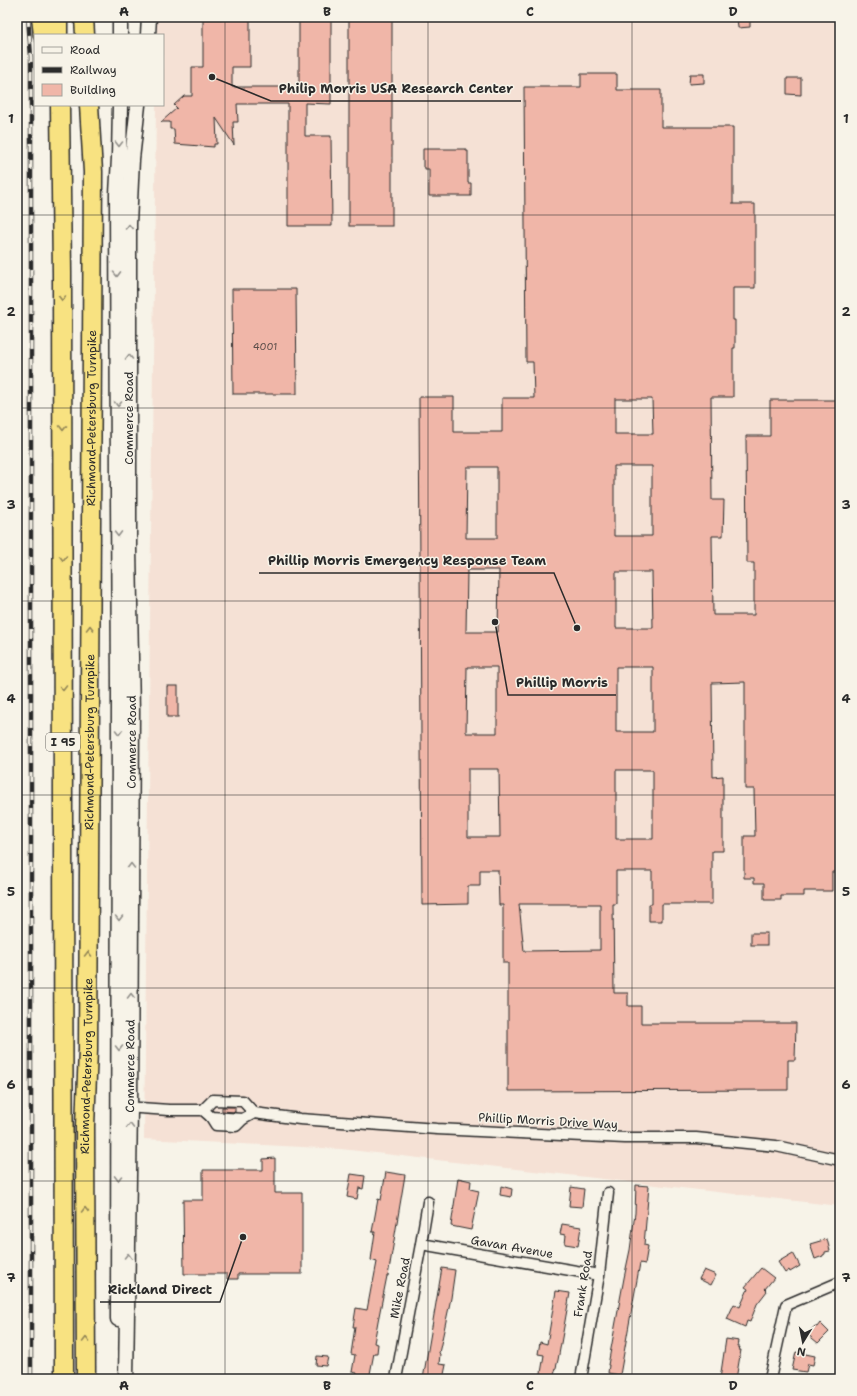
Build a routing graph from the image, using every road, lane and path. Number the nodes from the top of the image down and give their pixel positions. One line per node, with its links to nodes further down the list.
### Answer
1 (41, 17): 6 (highway)
2 (58, 17): 7 (highway)
3 (84, 17): 8 (highway)
4 (120, 17): 9 (main road)
5 (149, 17): 10 (main road)
6 (43, 34)
7 (58, 34)
8 (85, 34)
9 (120, 34)
10 (148, 34)
11 (49, 106): 16 (highway)
12 (60, 106): 16 (highway, Richmond-Petersburg Turnpike / I 95)
13 (88, 106): 27 (highway, Richmond-Petersburg Turnpike / I 95, one-way to 13)
14 (120, 106): 17 (main road, Commerce Road, one-way to 17)
15 (138, 106): 17 (main road, Commerce Road, one-way to 15)
16 (62, 273): 26 (highway, Richmond-Petersburg Turnpike / I 95, one-way to 26)
17 (125, 1107): 19 (street); 28 (main road, Commerce Road, one-way to 28); 29 (main road, Commerce Road, one-way to 17)
18 (254, 1113): 19 (street); 19 (street); 20 (street, Phillip Morris Drive Way)
19 (207, 1114)
20 (840, 1160)
21 (608, 1193): 24 (street, Frank Road)
22 (428, 1202): 23 (street, Mike Road)
23 (421, 1244): 24 (street, Gavan Avenue); 30 (street, Mike Road)
24 (599, 1275): 31 (street, Frank Road)
25 (840, 1282): 32 (street)
26 (64, 1379)
27 (86, 1379)
28 (117, 1379)
29 (126, 1379)
30 (396, 1379)
31 (581, 1379)
32 (770, 1379)

